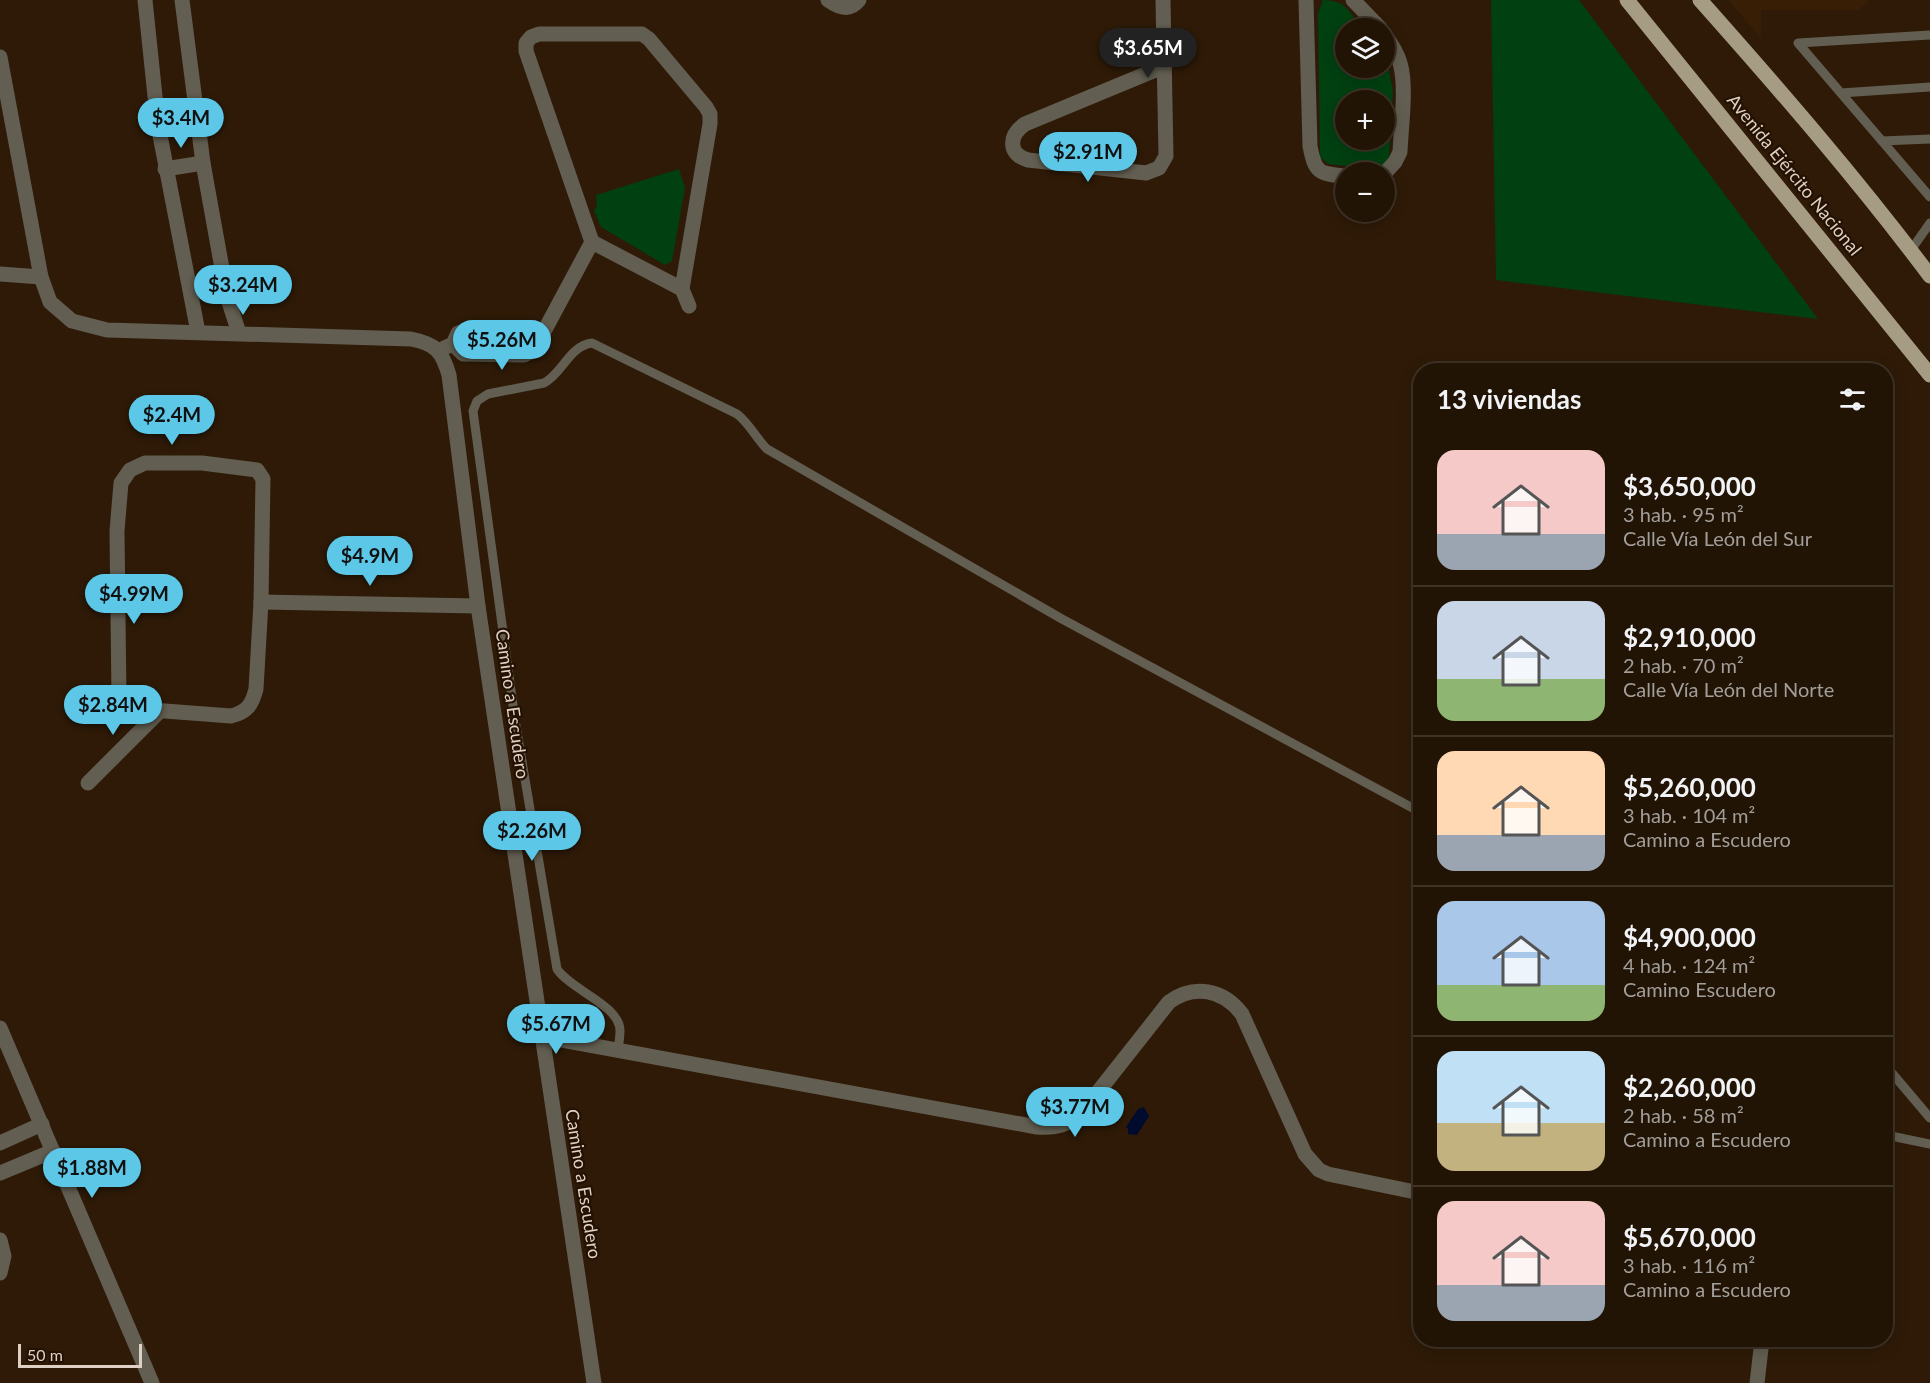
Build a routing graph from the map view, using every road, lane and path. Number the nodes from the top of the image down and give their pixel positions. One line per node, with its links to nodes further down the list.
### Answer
1 (145, 0): 21 (street)
2 (182, 0): 20 (street)
3 (828, 0): 4 (street)
4 (859, 0)
5 (1163, 0): 14 (street)
6 (1306, 0): 22 (street)
7 (1353, 0): 10 (street)
8 (1627, 0): 36 (main road, Avenida Ejército Nacional)
9 (1701, 0): 26 (main road)
10 (1370, 18)
11 (1930, 35): 16 (lane)
12 (1395, 50): 19 (street)
13 (0, 57): 29 (street)
14 (1165, 66): 14 (street)
15 (1930, 87): 16 (lane)
16 (1841, 93): 18 (lane)
17 (1930, 139): 18 (lane)
18 (1882, 141): 23 (lane)
19 (1395, 162)
20 (203, 163): 21 (street); 33 (street)
21 (165, 169): 32 (street)
22 (1335, 176)
23 (1930, 197)
24 (1930, 223): 26 (lane)
25 (592, 242): 30 (street); 30 (street); 34 (street)
26 (1911, 250): 28 (main road)
27 (0, 274): 29 (street)
28 (1930, 276)
29 (41, 277): 32 (street)
30 (681, 289): 31 (street)
31 (689, 306)
32 (198, 332): 33 (street)
33 (239, 333): 35 (street)
34 (543, 334): 35 (street); 35 (street)
35 (446, 348): 38 (street, Camino a Escudero)
36 (1927, 365)
37 (261, 602): 38 (street); 39 (street); 39 (street)
38 (478, 606): 43 (street, Camino a Escudero)
39 (160, 711): 40 (street)
40 (88, 783)
41 (1413, 808): 44 (lane)
42 (0, 1028): 47 (street)
43 (540, 1036): 44 (street); 58 (street, Camino a Escudero)
44 (618, 1049): 53 (street)
45 (1893, 1074): 46 (lane)
46 (1930, 1118)
47 (42, 1124): 49 (street); 51 (street)
48 (1893, 1136): 50 (lane)
49 (0, 1143)
50 (1930, 1144)
51 (53, 1150): 52 (street); 57 (street)
52 (0, 1173)
53 (1413, 1192)
54 (0, 1240): 55 (street)
55 (0, 1273)
56 (1761, 1347): 59 (street)
57 (152, 1383)
58 (594, 1383)
59 (1757, 1383)

